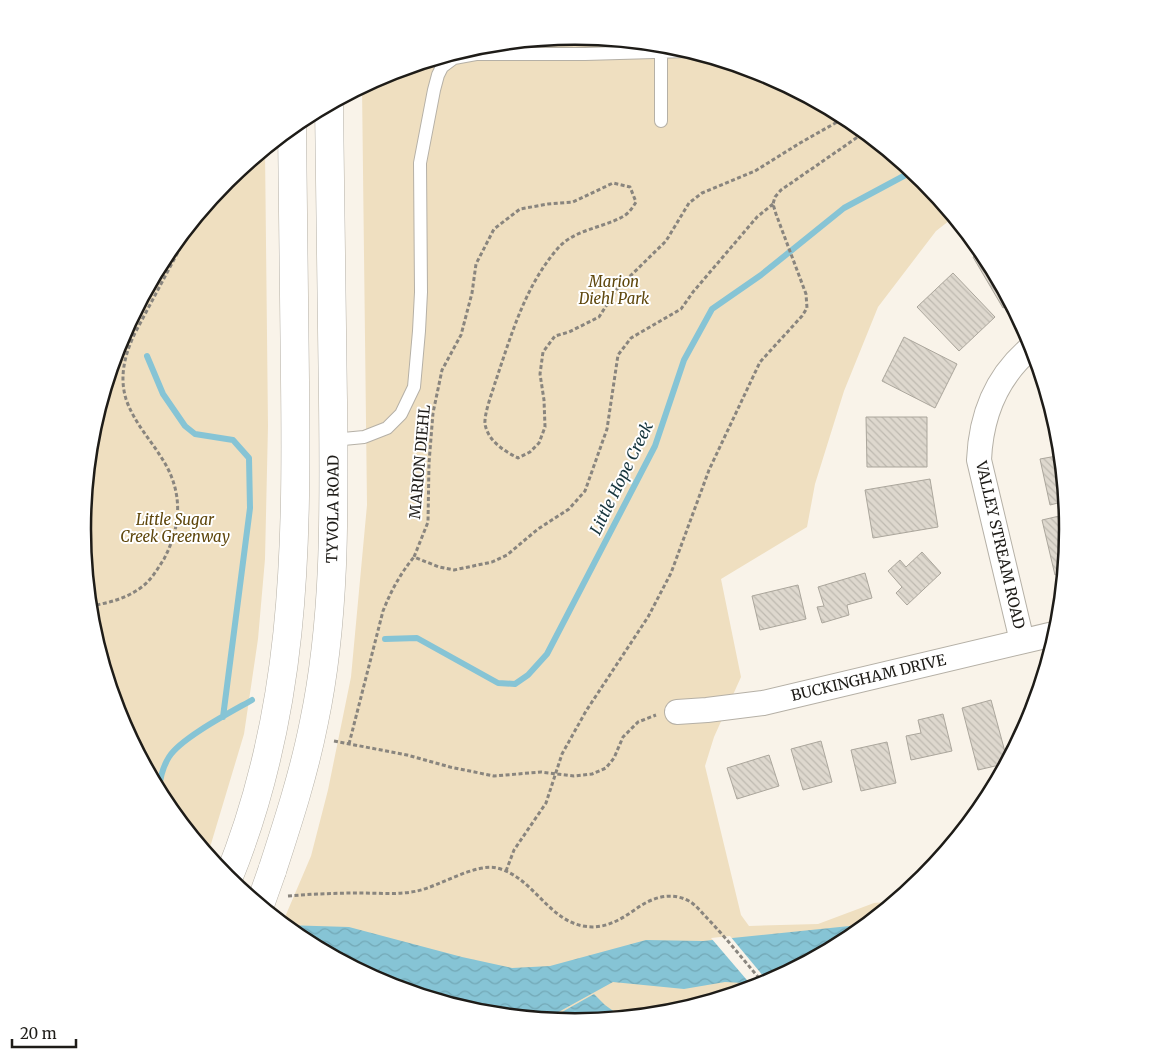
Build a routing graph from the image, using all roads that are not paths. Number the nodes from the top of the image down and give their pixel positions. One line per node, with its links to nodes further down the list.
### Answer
1 (659, 52): 3 (lane)
2 (661, 52): 6 (lane)
3 (481, 54)
4 (443, 64): 9 (lane)
5 (329, 113): 9 (main road, TYVOLA ROAD)
6 (661, 121)
7 (292, 137): 13 (main road)
8 (1027, 351): 11 (street, VALLEY STREAM ROAD)
9 (333, 440): 14 (main road, TYVOLA ROAD, bridge)
10 (1048, 635): 11 (street, BUCKINGHAM DRIVE)
11 (1022, 641): 12 (street, BUCKINGHAM DRIVE)
12 (676, 712)
13 (232, 871)
14 (262, 898)

